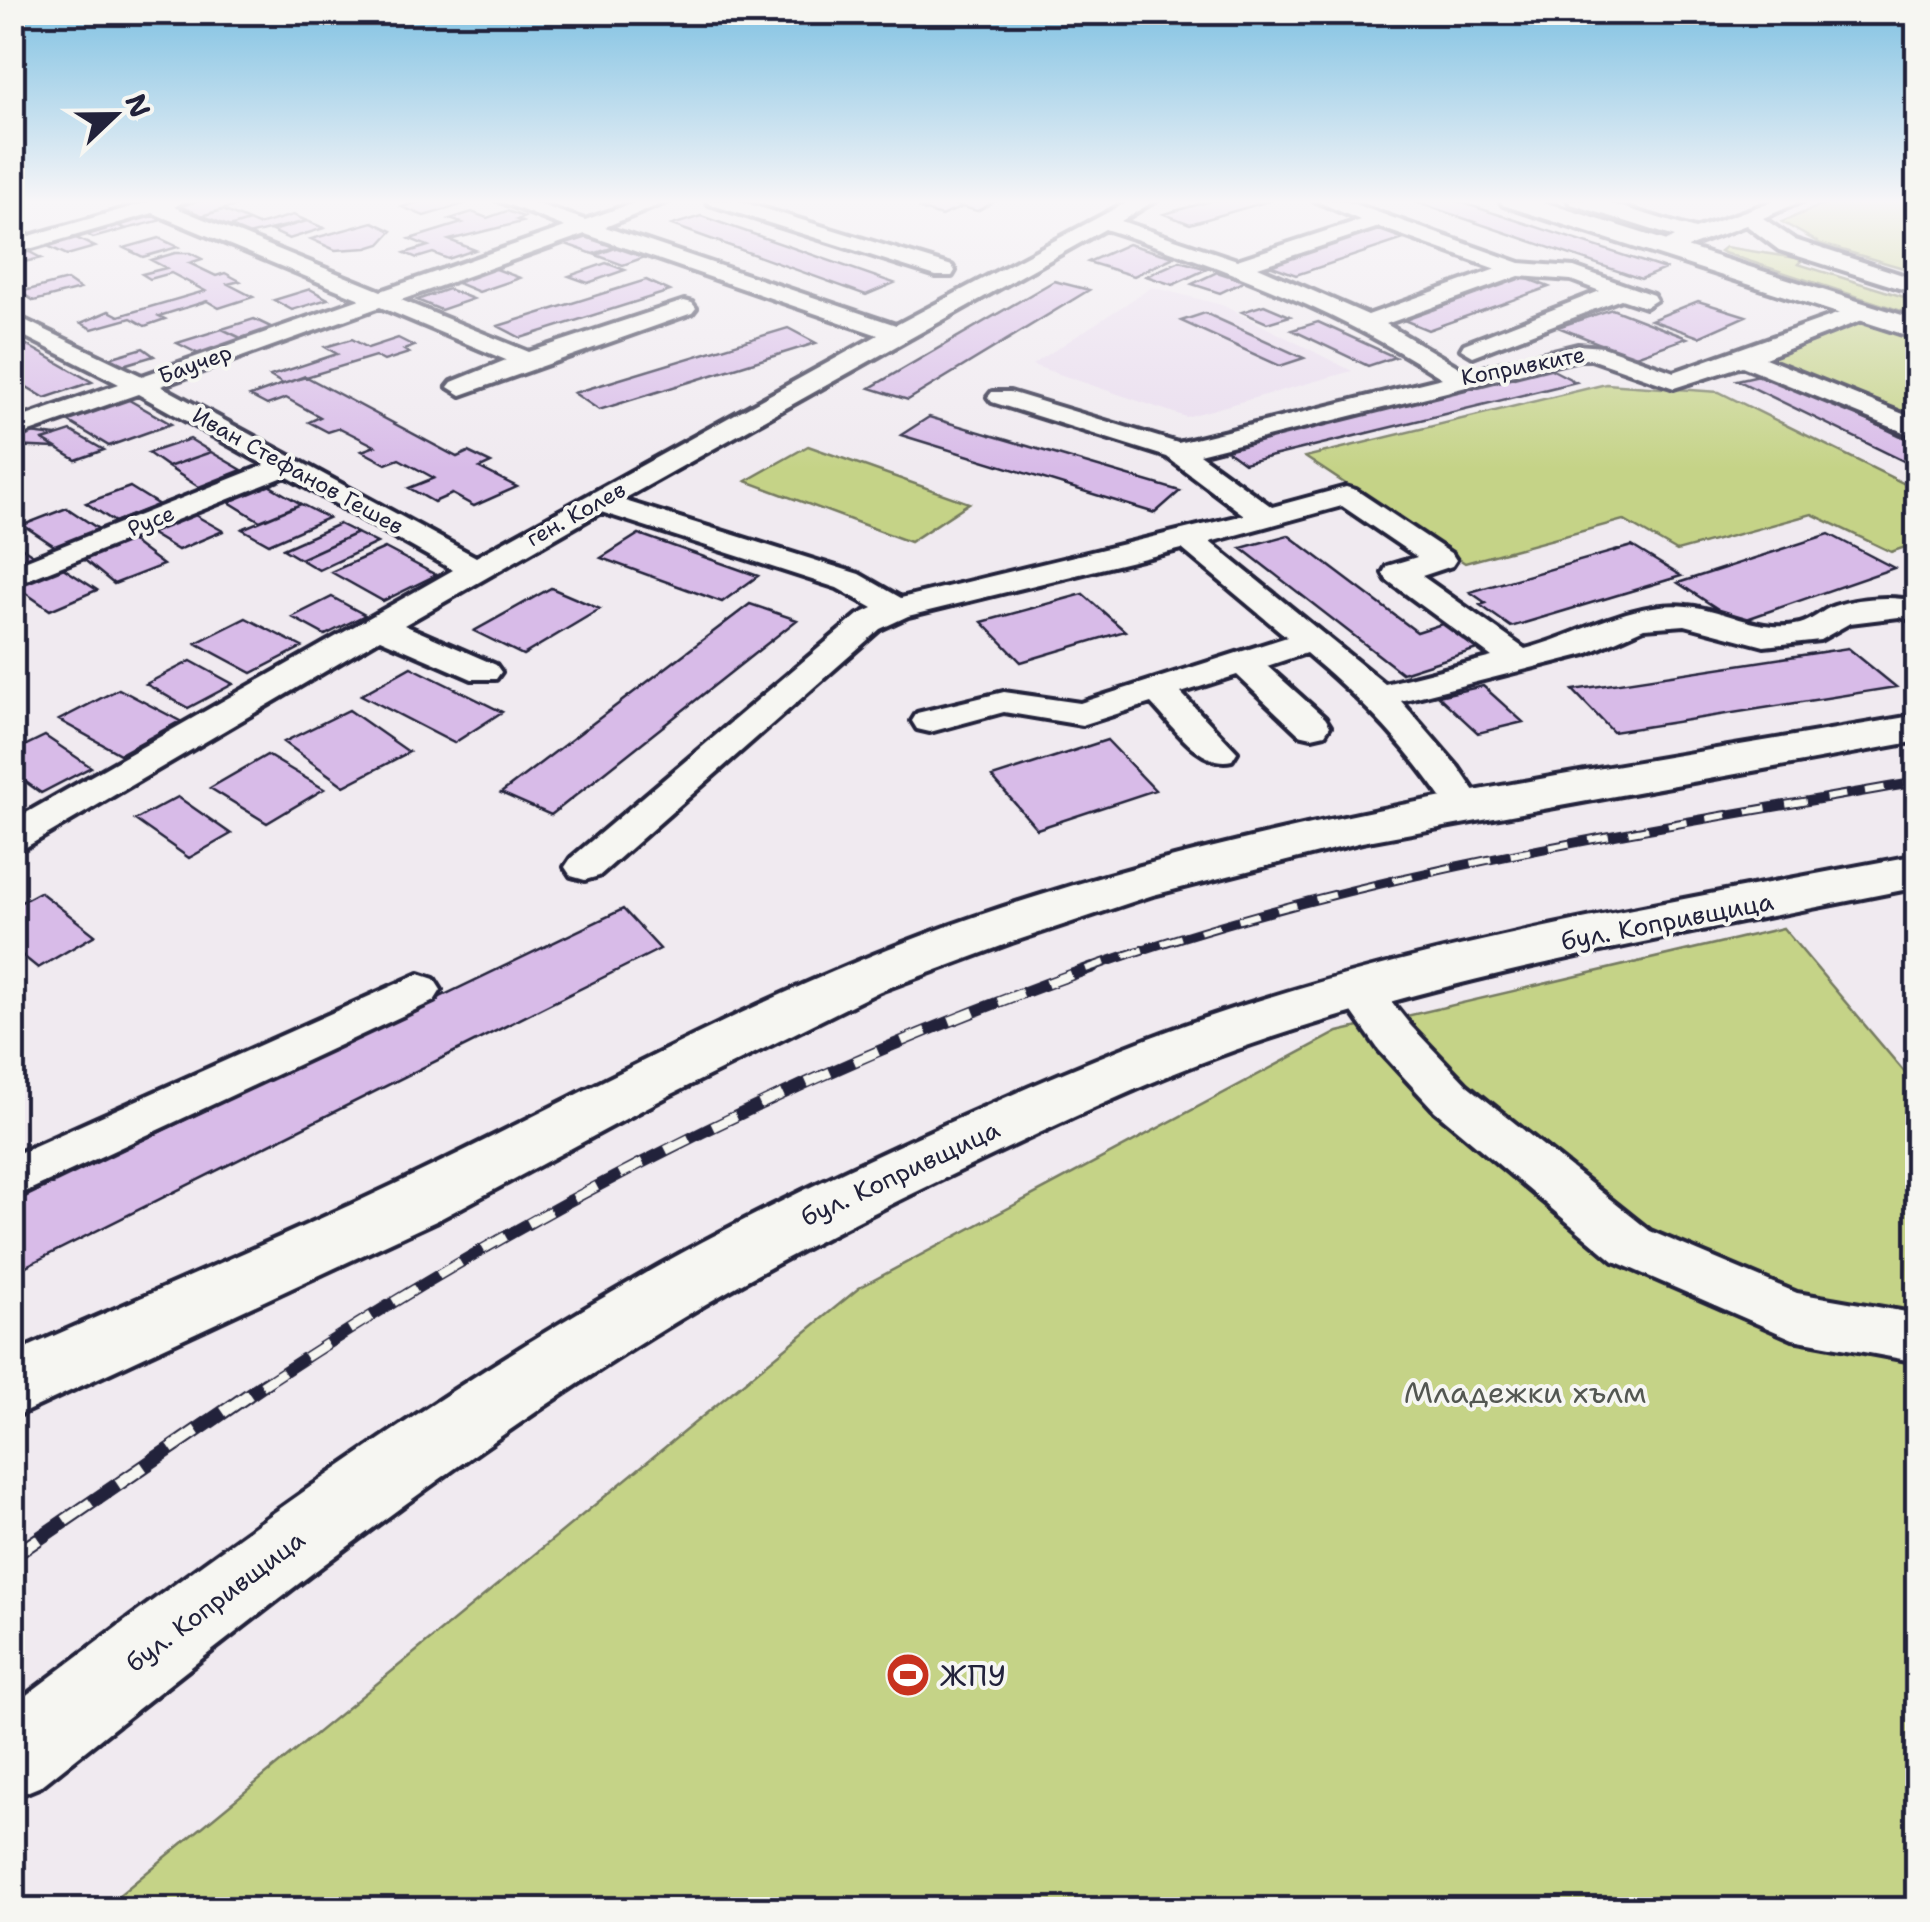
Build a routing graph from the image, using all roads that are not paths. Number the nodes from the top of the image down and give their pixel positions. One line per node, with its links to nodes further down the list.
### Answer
1 (359, 290): 10 (street)
2 (407, 290): 10 (street, Баучер)
3 (766, 290): 18 (street)
4 (979, 290): 18 (street, ген. Колев)
5 (1293, 290): 15 (street)
6 (1460, 290): 15 (street)
7 (1616, 290): 9 (street)
8 (1793, 290): 13 (main road)
9 (1620, 291): 11 (street); 16 (street)
10 (380, 299): 22 (street); 24 (street, Баучер)
11 (1646, 300)
12 (684, 308): 22 (street)
13 (1862, 312): 17 (main road); 21 (street, Копривките)
14 (12, 321): 24 (street, Иван Стефанов Гешев)
15 (1368, 323): 23 (street)
16 (1529, 327): 19 (street); 20 (street)
17 (1918, 330)
18 (901, 335): 31 (street, ген. Колев)
19 (1473, 349)
20 (1594, 352): 21 (street, Копривките); 23 (street, Копривките)
21 (1743, 358): 28 (street)
22 (528, 360): 25 (street)
23 (1459, 378): 29 (street, Копривките)
24 (140, 384): 27 (street, Баучер); 30 (street, Иван Стефанов Гешев)
25 (460, 387)
26 (1001, 398): 29 (street)
27 (12, 430)
28 (1918, 430)
29 (1177, 450): 32 (street)
30 (289, 464): 34 (street, Иван Стефанов Гешев); 35 (street, Русе)
31 (598, 502): 34 (street, ген. Колев); 36 (street)
32 (1266, 518): 33 (street); 40 (street)
33 (1188, 540): 36 (street); 39 (street)
34 (476, 570): 38 (street, ген. Колев)
35 (12, 577)
36 (897, 610): 51 (street)
37 (1918, 612): 40 (street)
38 (378, 626): 42 (street); 50 (street, ген. Колев)
39 (1309, 641): 41 (street); 44 (street)
40 (1518, 661): 44 (street)
41 (1244, 663): 43 (street); 46 (street)
42 (484, 672)
43 (1158, 690): 45 (street); 48 (street)
44 (1378, 696): 49 (street)
45 (930, 721)
46 (1312, 726)
47 (1918, 728): 49 (main road)
48 (1219, 752)
49 (1468, 808): 56 (main road)
50 (12, 838)
51 (585, 868)
52 (1918, 871): 54 (main road, бул. Копривщица)
53 (419, 990): 55 (street)
54 (1360, 992): 57 (street); 60 (main road, бул. Копривщица)
55 (12, 1178)
56 (416, 1202): 58 (main road); 59 (main road)
57 (1918, 1338)
58 (12, 1387)
59 (12, 1420)
60 (12, 1757)

